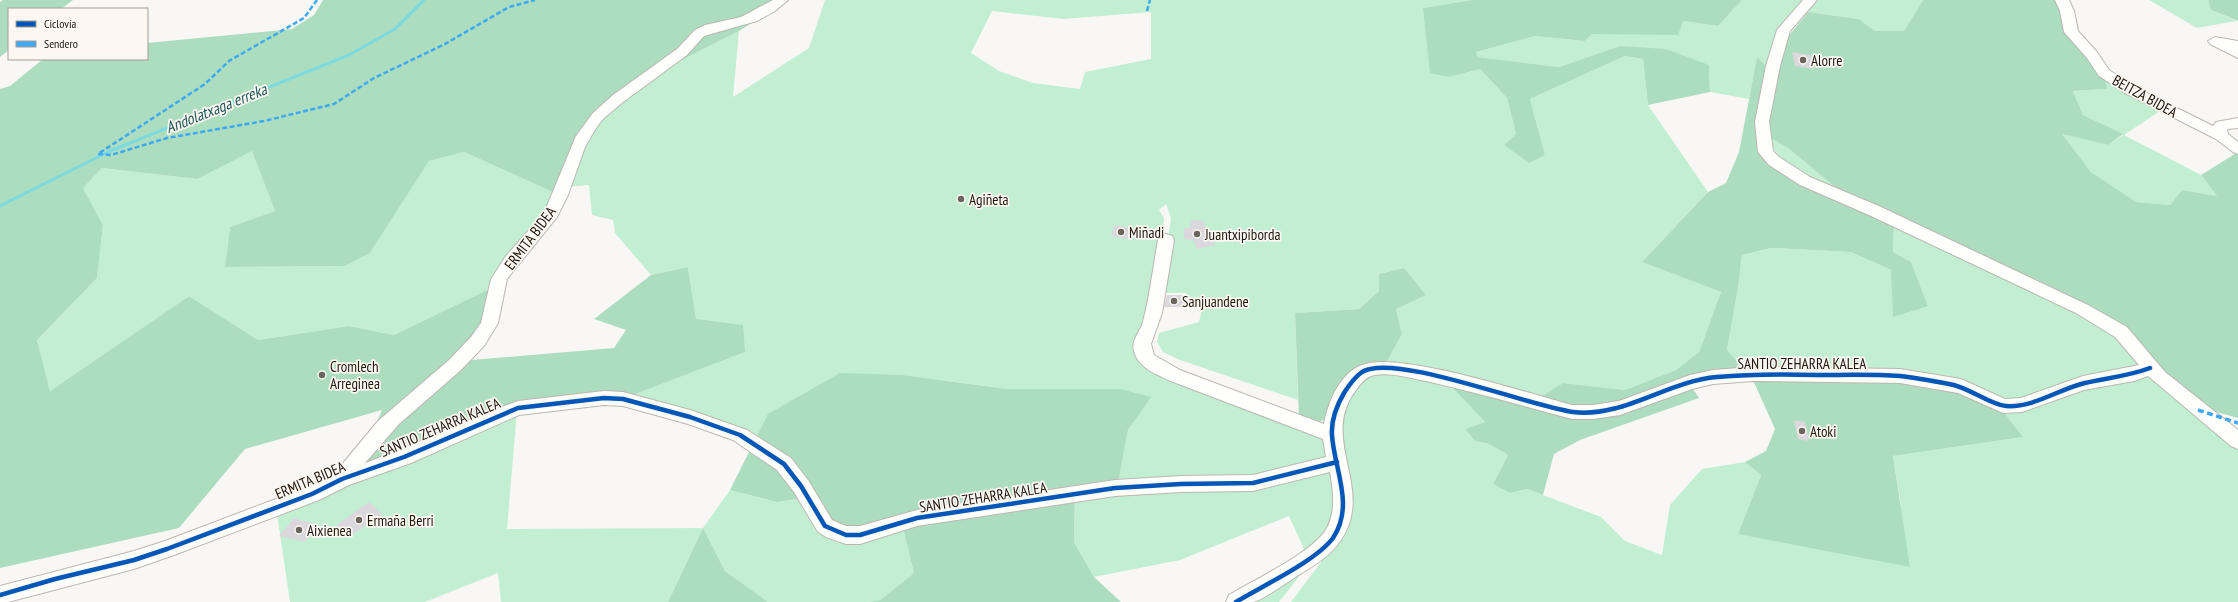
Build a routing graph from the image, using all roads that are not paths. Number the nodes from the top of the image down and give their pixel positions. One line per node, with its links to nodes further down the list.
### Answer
1 (780, 0): 14 (street, ERMITA BIDEA)
2 (1810, 0): 10 (street)
3 (2062, 0): 7 (street, BEITZA BIDEA)
4 (2238, 45): 5 (street)
5 (2238, 54)
6 (2238, 123): 7 (street)
7 (2221, 136): 8 (street, BEITZA BIDEA)
8 (2238, 149)
9 (1166, 240): 11 (street)
10 (2150, 368): 11 (street, SANTIO ZEHARRA KALEA); 12 (street)
11 (1332, 433): 13 (street, SANTIO ZEHARRA KALEA)
12 (2238, 441)
13 (1337, 462): 14 (street, SANTIO ZEHARRA KALEA); 16 (street, SANTIO ZEHARRA KALEA)
14 (350, 476): 15 (street, ERMITA BIDEA)
15 (0, 595)
16 (1236, 602)

